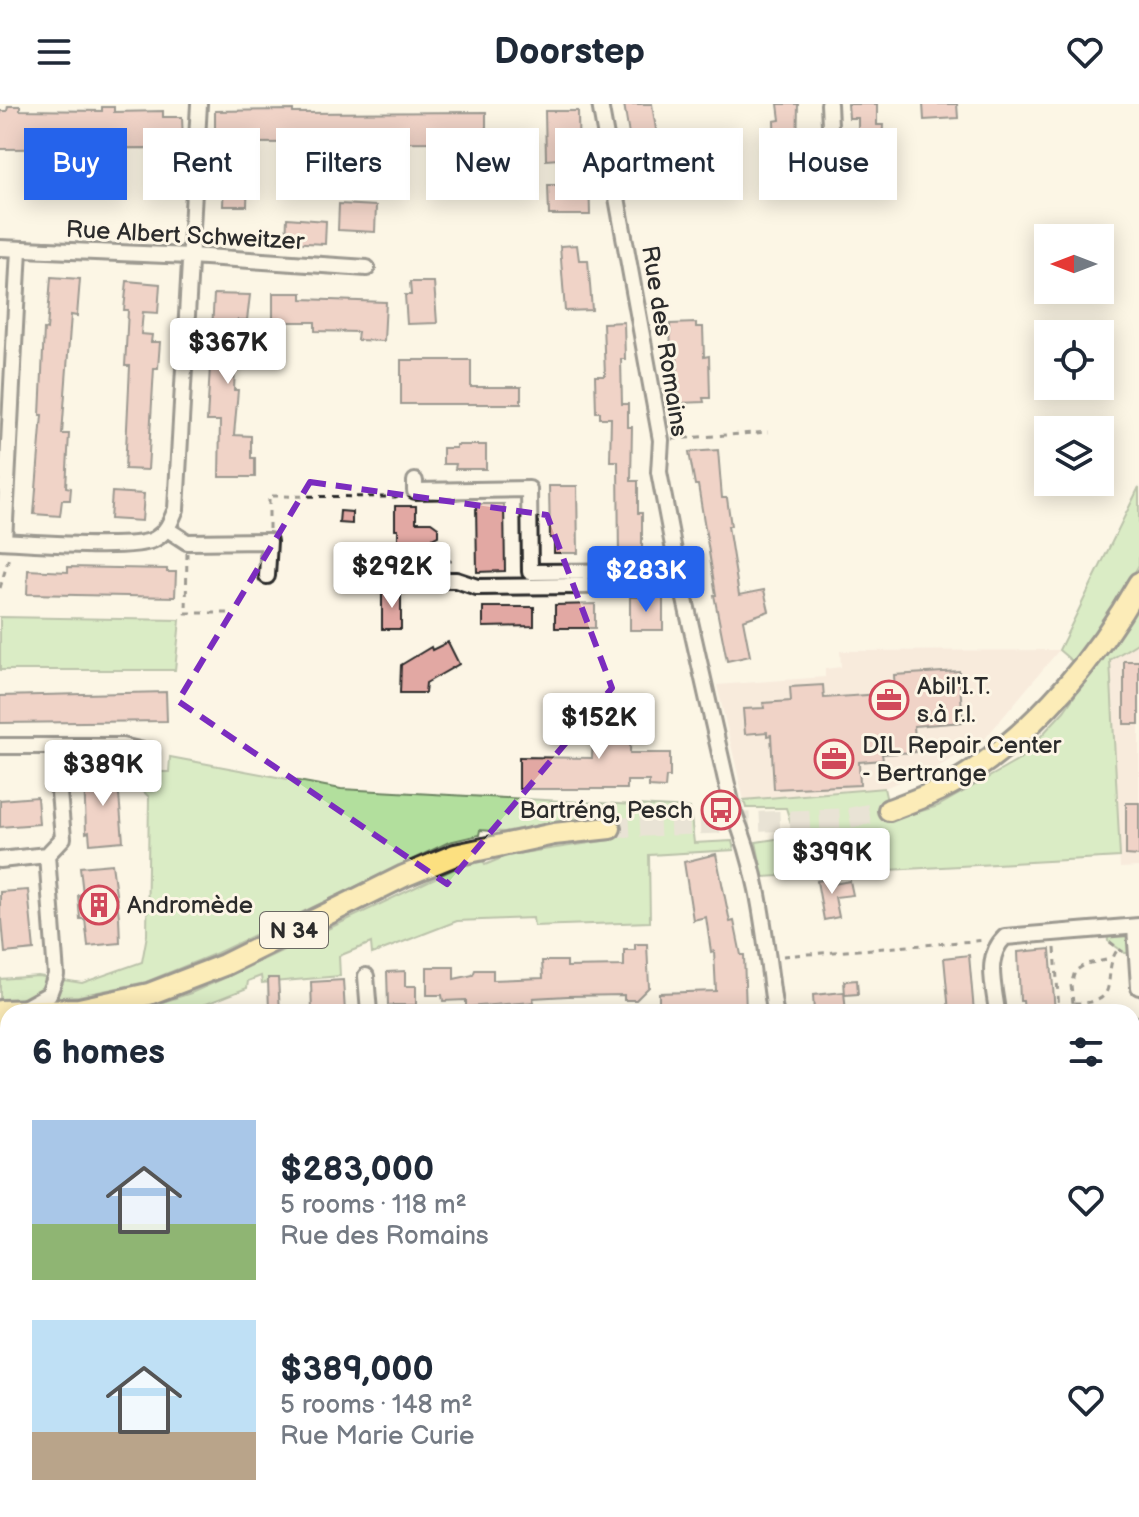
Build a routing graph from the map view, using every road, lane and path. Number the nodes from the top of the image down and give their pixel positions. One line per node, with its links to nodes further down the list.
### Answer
1 (199, 104): 7 (street)
2 (600, 104): 10 (street, Rue des Romains)
3 (829, 104): 4 (street)
4 (830, 128)
5 (0, 248): 6 (street, Rue Albert Schweitzer)
6 (19, 249): 7 (street, Rue Albert Schweitzer); 13 (street)
7 (190, 256): 8 (street, Rue Albert Schweitzer); 12 (street)
8 (367, 268)
9 (768, 432): 10 (path)
10 (661, 440): 19 (street, Rue des Romains)
11 (415, 486): 14 (path); 19 (street)
12 (167, 529): 13 (street); 15 (street)
13 (6, 541): 22 (path)
14 (269, 541): 15 (street); 18 (street)
15 (187, 542): 23 (path)
16 (424, 553): 17 (path)
17 (450, 561)
18 (267, 576)
19 (680, 578): 20 (street); 35 (street, Rue des Romains)
20 (424, 580)
21 (1139, 583): 27 (main road)
22 (0, 588)
23 (233, 613)
24 (0, 746): 25 (street)
25 (55, 746): 26 (street); 29 (street)
26 (151, 753)
27 (889, 810)
28 (610, 828): 41 (main road, N 34)
29 (47, 855): 30 (street); 40 (street)
30 (0, 860)
31 (1138, 925): 32 (street); 38 (street)
32 (996, 946): 35 (path); 44 (street)
33 (1054, 946): 45 (path)
34 (1118, 949): 36 (path)
35 (767, 957): 43 (street, Rue des Romains)
36 (1111, 959): 39 (path); 39 (path)
37 (366, 976): 42 (street)
38 (1139, 987)
39 (1073, 1003)
40 (31, 1004)
41 (108, 1004)
42 (368, 1004)
43 (774, 1004)
44 (996, 1004)
45 (1058, 1004)

